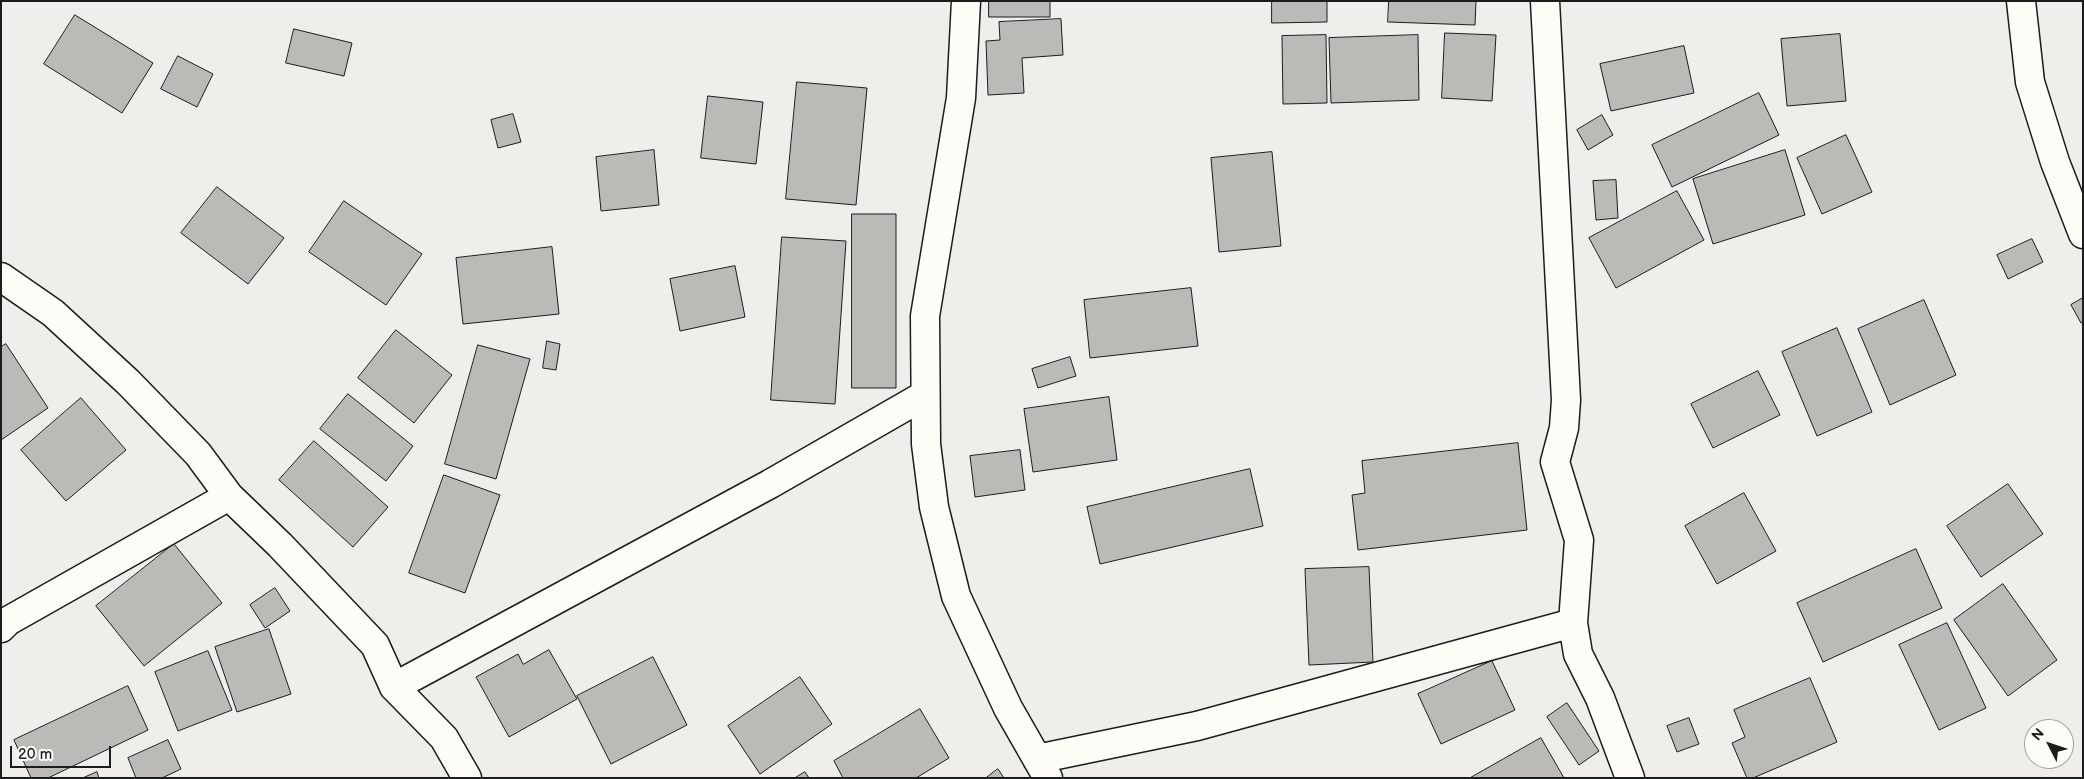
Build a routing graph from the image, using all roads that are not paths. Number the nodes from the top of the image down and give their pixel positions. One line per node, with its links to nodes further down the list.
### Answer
1 (966, 1): 6 (street)
2 (1546, 1): 8 (street)
3 (2022, 1): 4 (street)
4 (2083, 234)
5 (1, 277): 7 (street)
6 (925, 395): 10 (street); 11 (street)
7 (229, 496): 9 (street); 10 (street)
8 (1574, 623): 11 (street); 13 (street)
9 (1, 628)
10 (394, 687): 12 (street)
11 (1043, 768)
12 (467, 778)
13 (1630, 778)

